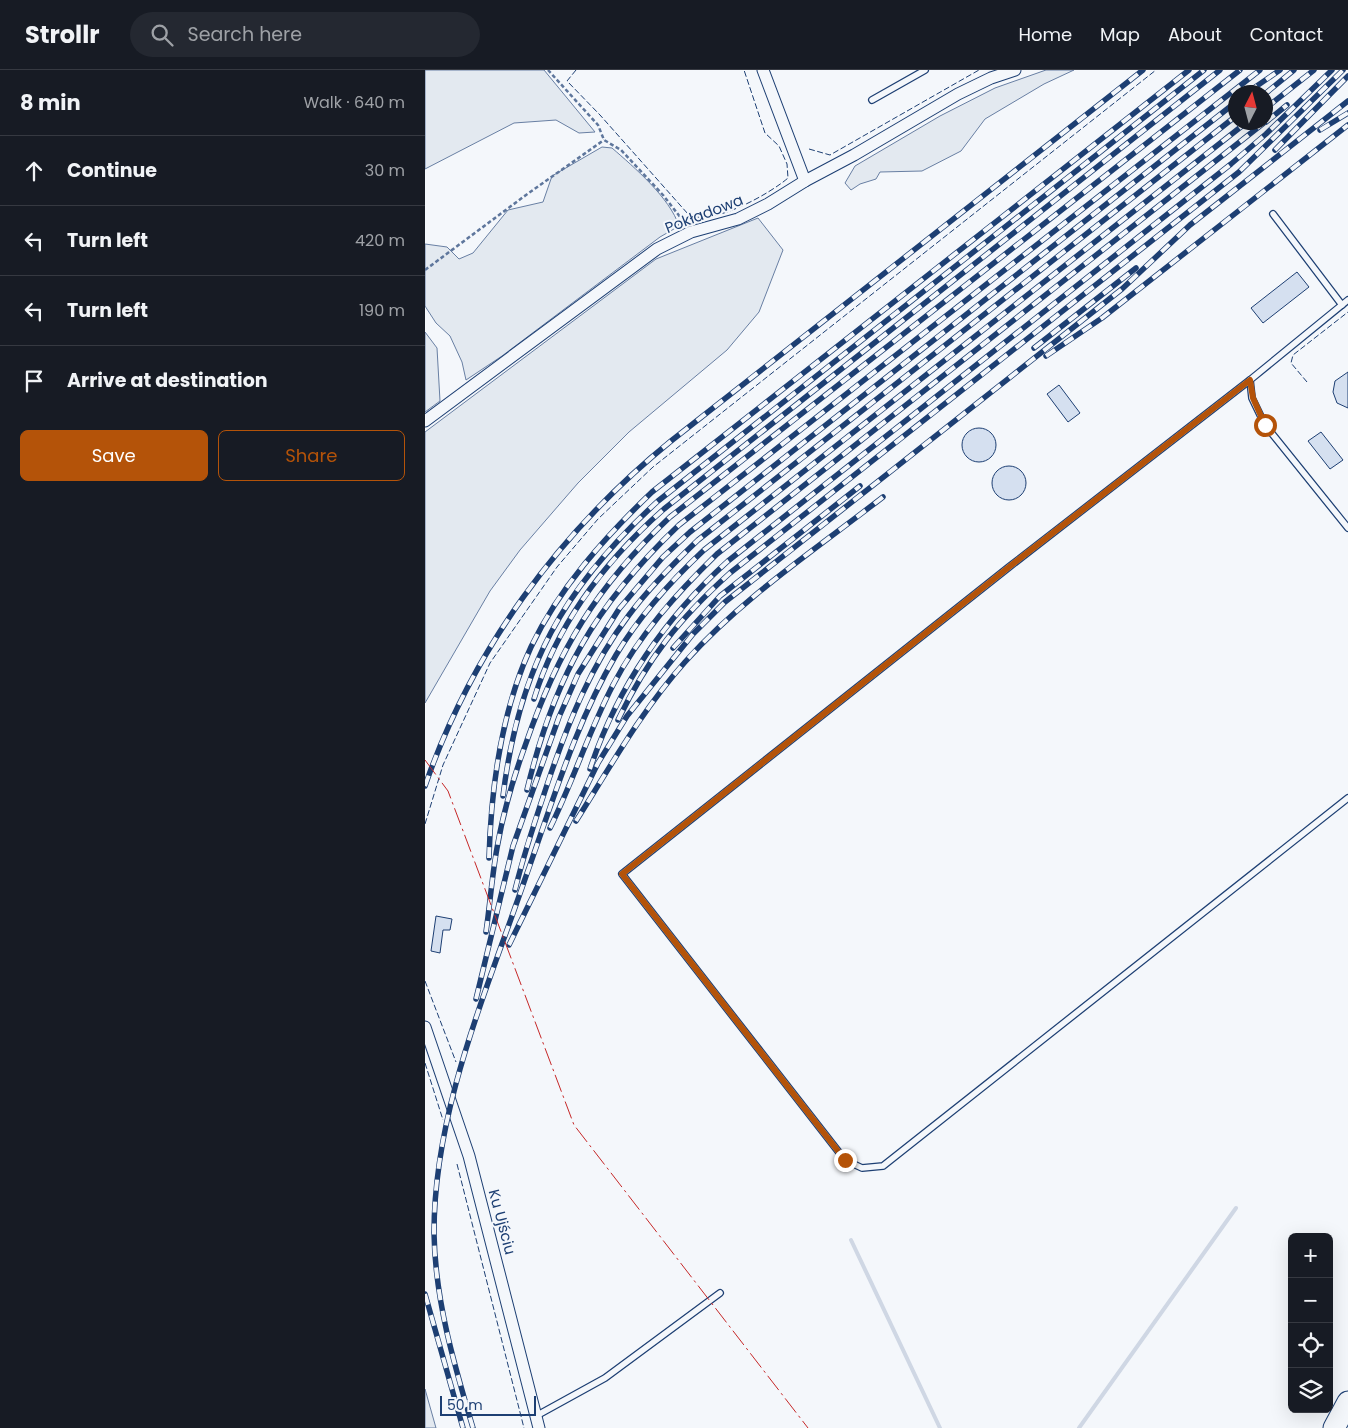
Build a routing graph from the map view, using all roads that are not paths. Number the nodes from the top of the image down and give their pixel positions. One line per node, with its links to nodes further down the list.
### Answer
1 (763, 70): 5 (street)
2 (925, 70): 4 (lane)
3 (1015, 70): 5 (street, Pokładowa)
4 (872, 100)
5 (805, 181): 10 (street, Pokładowa)
6 (1273, 214): 8 (lane)
7 (1348, 300): 8 (lane)
8 (1342, 305): 9 (lane)
9 (1250, 380): 11 (lane); 12 (lane)
10 (425, 421)
11 (1348, 528)
12 (1348, 798)
13 (425, 1027): 16 (street, Ku Ujściu)
14 (720, 1294): 16 (lane)
15 (1348, 1402): 18 (highway)
16 (536, 1416): 17 (street, Ku Ujściu)
17 (539, 1428)
18 (1334, 1428)

